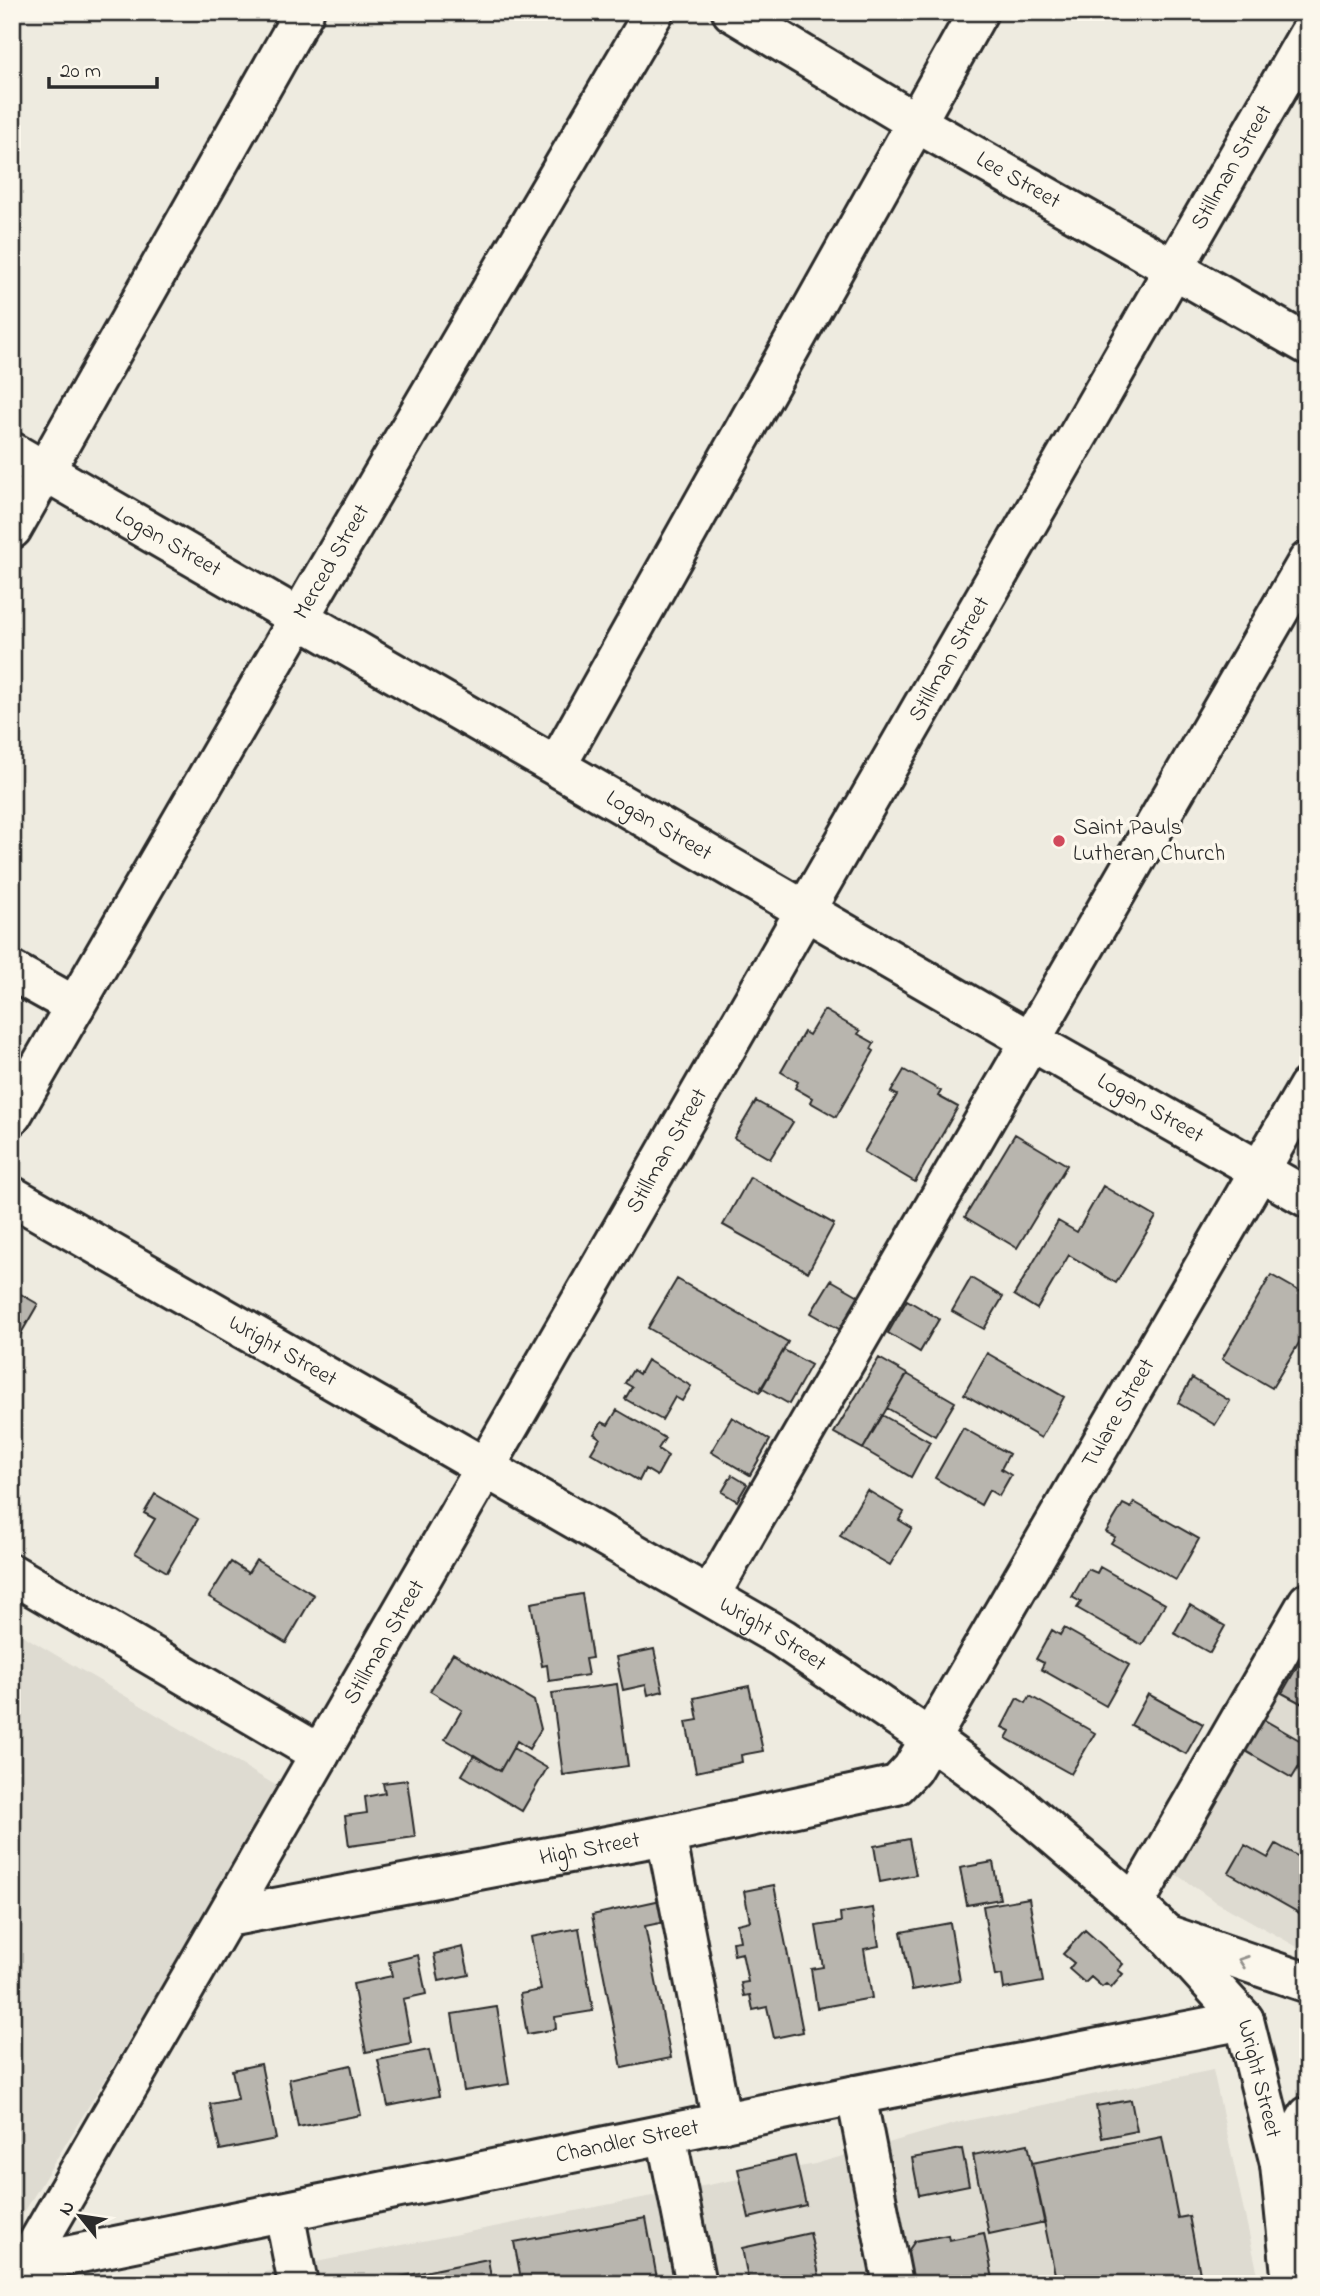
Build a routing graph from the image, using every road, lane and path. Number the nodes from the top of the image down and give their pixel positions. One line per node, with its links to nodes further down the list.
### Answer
1 (304, 12): 10 (street)
2 (654, 12): 13 (street, Merced Street)
3 (732, 12): 6 (street, Lee Street)
4 (978, 12): 6 (street)
5 (1308, 35): 7 (street, Stillman Street)
6 (915, 122): 7 (street, Lee Street); 14 (street)
7 (1173, 271): 8 (street, Lee Street); 15 (street, Stillman Street)
8 (1308, 345)
9 (12, 452): 10 (street, Logan Street)
10 (45, 471): 11 (street); 13 (street, Logan Street)
11 (12, 529)
12 (1308, 561): 18 (street)
13 (300, 617): 14 (street, Logan Street); 17 (street, Merced Street)
14 (557, 765): 15 (street, Logan Street)
15 (805, 910): 18 (street, Logan Street); 24 (street, Stillman Street)
16 (12, 971): 17 (street)
17 (75, 1006): 20 (street, Merced Street)
18 (1031, 1041): 21 (street, Logan Street); 26 (street)
19 (1308, 1087): 21 (street, Tulare Street)
20 (12, 1115)
21 (1259, 1171): 23 (street, Logan Street); 28 (street, Tulare Street)
22 (12, 1196): 24 (street, Wright Street)
23 (1308, 1198)
24 (485, 1469): 26 (street, Wright Street); 29 (street, Stillman Street)
25 (12, 1574): 29 (street)
26 (710, 1595): 28 (street, Wright Street)
27 (1308, 1602): 31 (street)
28 (930, 1739): 30 (street, High Street); 31 (street, Wright Street)
29 (320, 1754): 32 (street, Stillman Street)
30 (666, 1835): 32 (street, High Street); 38 (street)
31 (1134, 1904): 33 (street, Wright Street)
32 (227, 1917): 42 (street, Stillman Street)
33 (1168, 1936): 34 (street, one-way to 33); 35 (street, Wright Street)
34 (1308, 1983)
35 (1244, 2020): 36 (street, Chandler Street); 40 (street, Wright Street)
36 (856, 2095): 38 (street, Chandler Street); 45 (street)
37 (1308, 2116): 40 (street)
38 (722, 2123): 39 (street, Chandler Street)
39 (666, 2134): 41 (street, Chandler Street); 44 (street)
40 (1294, 2166): 46 (street, Wright Street)
41 (284, 2212): 42 (street, Chandler Street); 43 (street)
42 (19, 2266)
43 (298, 2284)
44 (696, 2284)
45 (893, 2284)
46 (1292, 2284)

